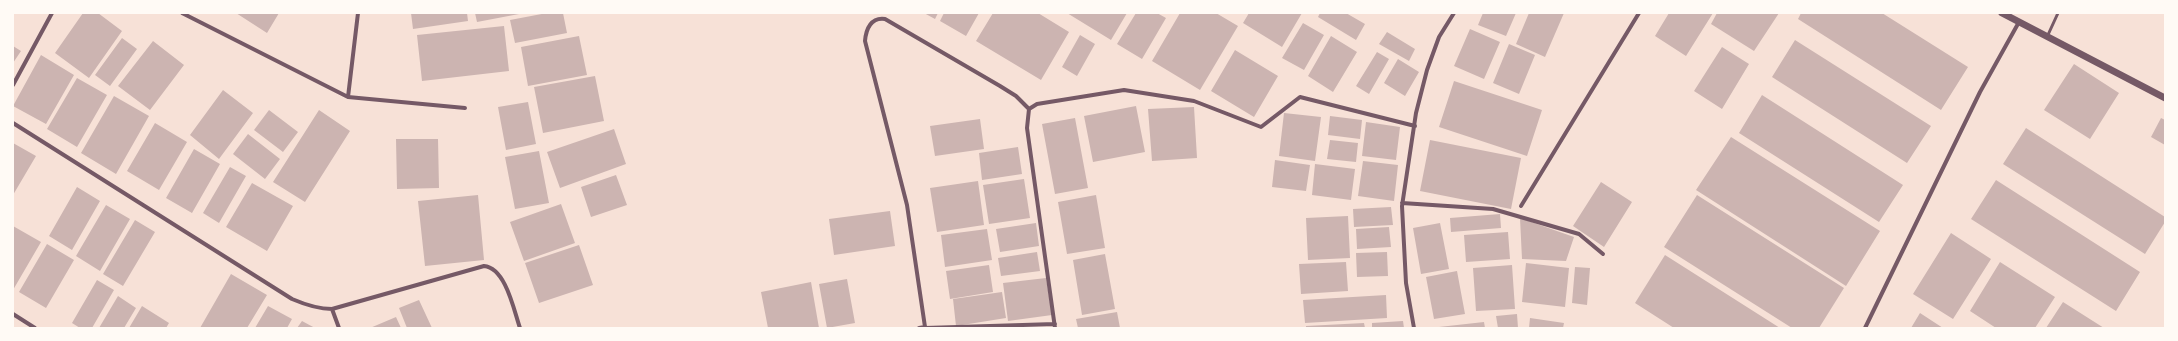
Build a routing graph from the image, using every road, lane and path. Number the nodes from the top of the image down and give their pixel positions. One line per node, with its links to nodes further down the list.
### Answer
1 (52, 13): 10 (street)
2 (182, 13): 11 (street)
3 (358, 13): 11 (street)
4 (1454, 13): 16 (street)
5 (1639, 13): 18 (street)
6 (2002, 13): 8 (street)
7 (2058, 13): 9 (lane)
8 (2019, 22): 9 (street); 29 (street)
9 (2047, 37): 12 (street)
10 (13, 86)
11 (348, 97): 13 (street)
12 (2165, 98)
13 (466, 108)
14 (1029, 109): 16 (street); 22 (street); 27 (street)
15 (13, 124): 20 (street)
16 (1415, 126): 17 (street)
17 (1402, 203): 19 (street); 28 (street)
18 (1521, 206)
19 (1603, 254)
20 (332, 309): 24 (street); 25 (street)
21 (13, 314): 23 (street)
22 (1055, 326): 27 (street)
23 (36, 328)
24 (339, 328)
25 (520, 328)
26 (919, 328): 27 (street)
27 (925, 328)
28 (1414, 328)
29 (1865, 328)

